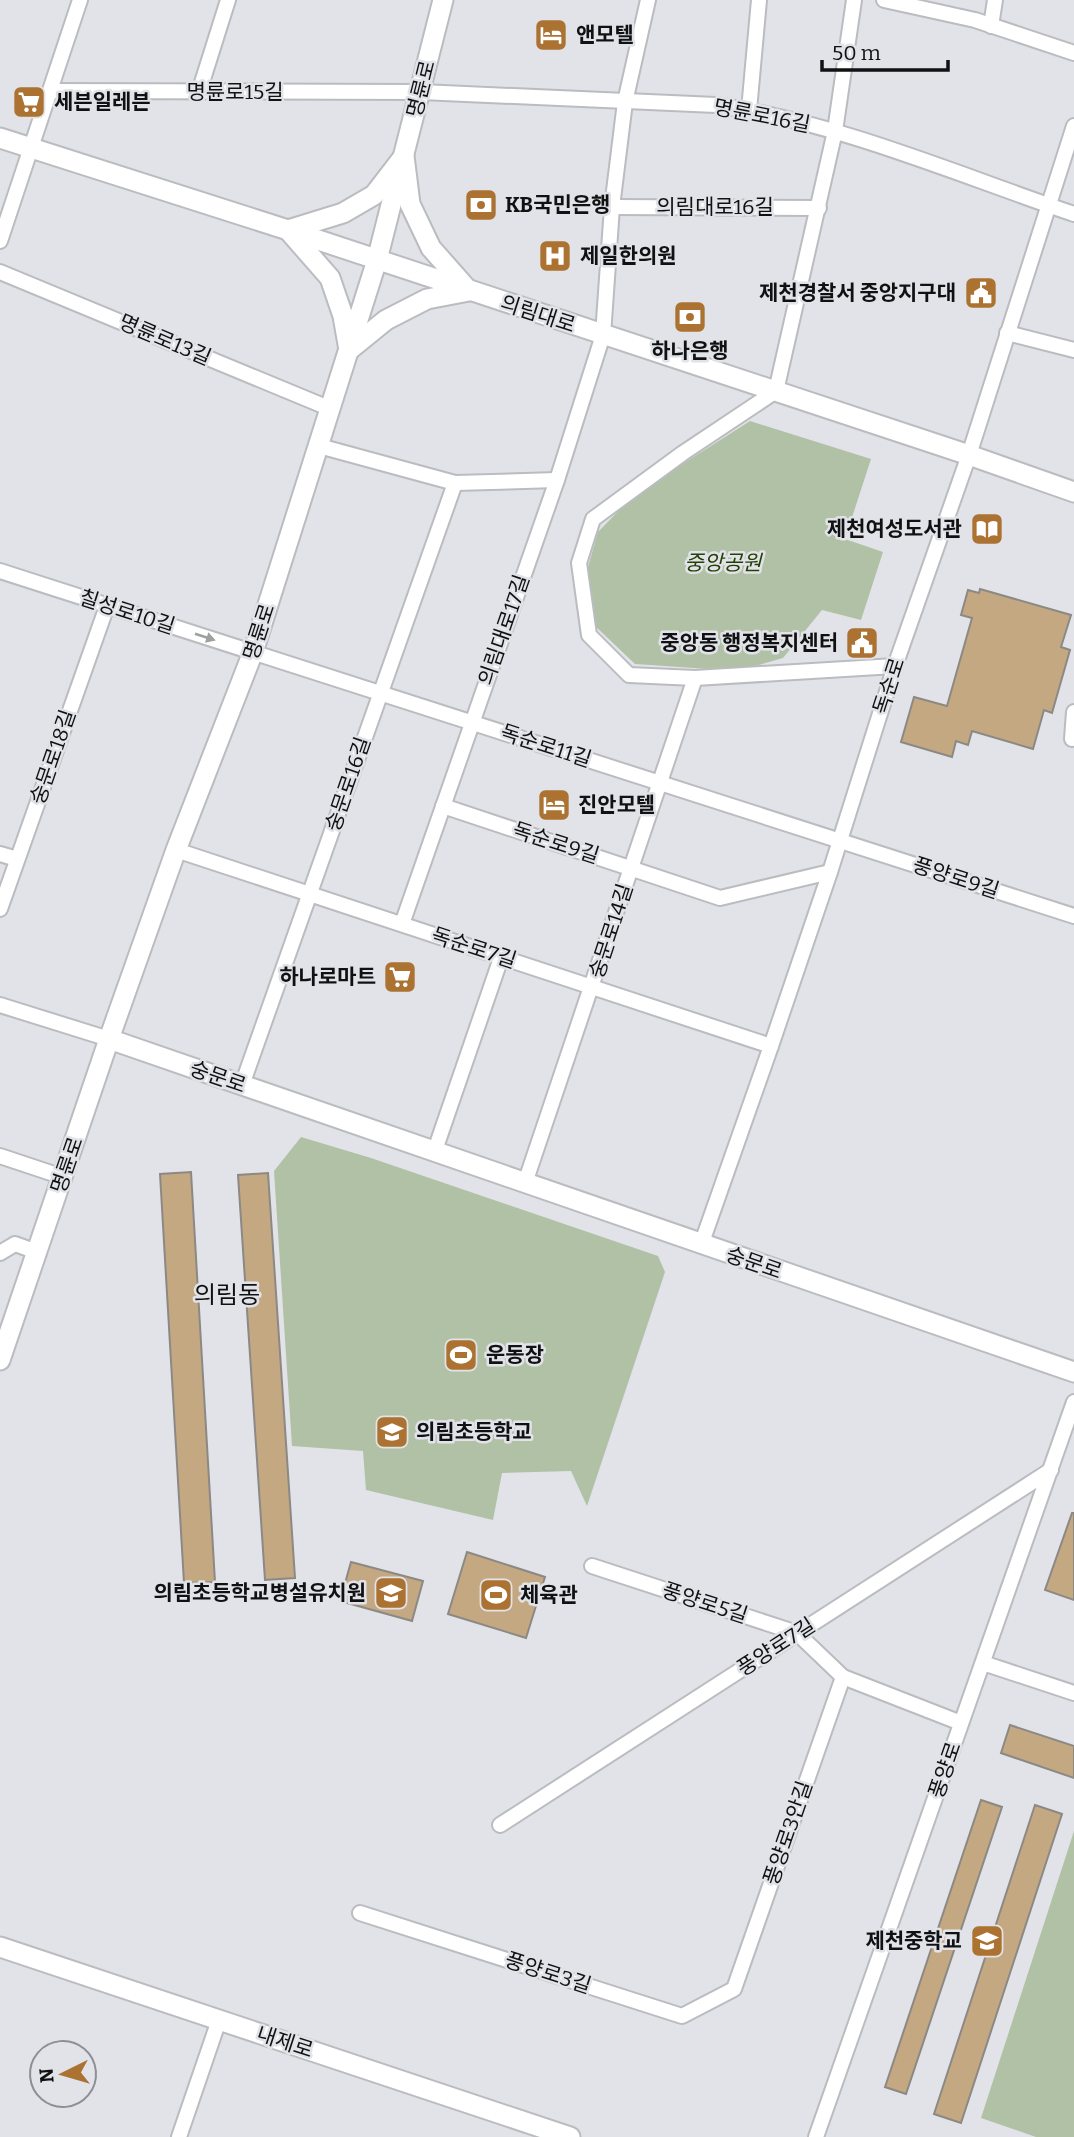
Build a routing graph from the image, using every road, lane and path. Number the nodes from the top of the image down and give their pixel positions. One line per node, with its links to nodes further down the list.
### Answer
1 (80, 0): 11 (street)
2 (228, 0): 12 (street)
3 (443, 0): 13 (street, 명륜로)
4 (648, 0): 14 (street, 의림대로17길)
5 (759, 0): 15 (street)
6 (854, 0): 17 (street)
7 (884, 0): 9 (street)
8 (995, 0): 9 (street)
9 (991, 26): 10 (street)
10 (1074, 53)
11 (50, 91): 12 (street, 명륜로15길); 19 (street)
12 (199, 92): 13 (street, 명륜로15길)
13 (421, 92): 14 (street, 명륜로16길); 20 (street, 명륜로)
14 (625, 102): 15 (street, 명륜로16길); 22 (street, 의림대로17길)
15 (749, 110): 17 (street, 명륜로16길)
16 (1074, 126): 21 (street, 독순로)
17 (835, 131): 21 (street, 명륜로16길); 23 (street)
18 (0, 138): 19 (street, 의림대로)
19 (32, 149): 25 (street, 의림대로); 26 (street)
20 (404, 156): 25 (street); 27 (street, 명륜로); 29 (street)
21 (1048, 205): 24 (street, 명륜로16길); 30 (street, 독순로)
22 (612, 206): 23 (street, 의림대로16길); 31 (street, 의림대로17길)
23 (819, 208): 34 (street)
24 (1074, 214)
25 (288, 230): 27 (street, 의림대로); 32 (street)
26 (0, 241)
27 (377, 260): 29 (street, 의림대로); 32 (street, 명륜로)
28 (0, 272): 35 (street, 명륜로13길)
29 (469, 291): 31 (street, 의림대로); 32 (street)
30 (1007, 333): 33 (street); 37 (street, 독순로)
31 (603, 335): 34 (street, 의림대로); 38 (street, 의림대로17길)
32 (349, 350): 35 (street, 명륜로)
33 (1074, 350)
34 (776, 391): 37 (street, 의림대로); 45 (street)
35 (331, 409): 36 (street, 명륜로)
36 (319, 446): 39 (street); 43 (street, 명륜로)
37 (969, 454): 40 (street, 의림대로); 44 (street, 독순로)
38 (557, 480): 39 (street); 48 (street, 의림대로17길)
39 (455, 483): 46 (street, 숭문로16길)
40 (1074, 492)
41 (0, 571): 42 (street, 칠성로10길)
42 (107, 606): 43 (street, 칠성로10길, one-way to 43); 55 (street, 숭문로18길)
43 (253, 653): 46 (street, 독순로11길); 53 (street, 명륜로)
44 (895, 666): 45 (street); 52 (street, 독순로)
45 (695, 678): 50 (street, 숭문로14길)
46 (380, 693): 48 (street, 독순로11길); 58 (street, 숭문로16길)
47 (1074, 712): 49 (street)
48 (472, 723): 50 (street, 독순로11길); 51 (street, 의림대로17길)
49 (1072, 739)
50 (660, 783): 52 (street, 독순로11길); 56 (street, 숭문로14길)
51 (443, 806): 56 (street, 독순로9길); 61 (street, 의림대로17길)
52 (838, 840): 57 (street, 독순로); 60 (street, 풍양로9길)
53 (176, 850): 58 (street, 독순로7길); 65 (street, 명륜로)
54 (0, 854): 55 (street)
55 (17, 859): 59 (street, 숭문로18길)
56 (631, 868): 57 (street, 독순로9길); 63 (street, 숭문로14길)
57 (830, 872): 66 (street, 독순로)
58 (310, 893): 61 (street, 독순로7길); 67 (street, 숭문로16길)
59 (0, 909)
60 (1074, 916)
61 (402, 924): 62 (street, 독순로7길)
62 (501, 958): 63 (street, 독순로7길); 68 (street)
63 (592, 987): 66 (street, 독순로7길); 71 (street, 숭문로14길)
64 (0, 1005): 65 (street, 숭문로)
65 (109, 1039): 67 (street, 숭문로); 70 (street, 명륜로)
66 (771, 1046): 72 (street, 독순로)
67 (242, 1085): 68 (street, 숭문로)
68 (434, 1153): 71 (street, 숭문로)
69 (0, 1156): 70 (street)
70 (63, 1177): 73 (street, 명륜로)
71 (526, 1183): 72 (street, 숭문로)
72 (701, 1245): 76 (street, 숭문로)
73 (37, 1252): 74 (street); 75 (street, 명륜로)
74 (0, 1253)
75 (0, 1360)
76 (1074, 1372)
77 (1074, 1402): 78 (street, 풍양로)
78 (1051, 1470): 80 (street, 풍양로7길); 81 (street, 풍양로)
79 (592, 1566): 80 (street, 풍양로5길)
80 (797, 1633): 82 (street, 풍양로5길); 85 (street, 풍양로7길)
81 (983, 1663): 83 (street); 84 (street, 풍양로)
82 (843, 1677): 84 (street, 풍양로5길); 88 (street, 풍양로3안길)
83 (1074, 1693)
84 (961, 1723): 92 (street, 풍양로)
85 (500, 1825)
86 (360, 1913): 88 (street, 풍양로3길)
87 (0, 1947): 89 (street, 내제로)
88 (734, 1989)
89 (219, 2020): 90 (street); 91 (street, 내제로)
90 (179, 2137)
91 (570, 2137)
92 (816, 2137)

